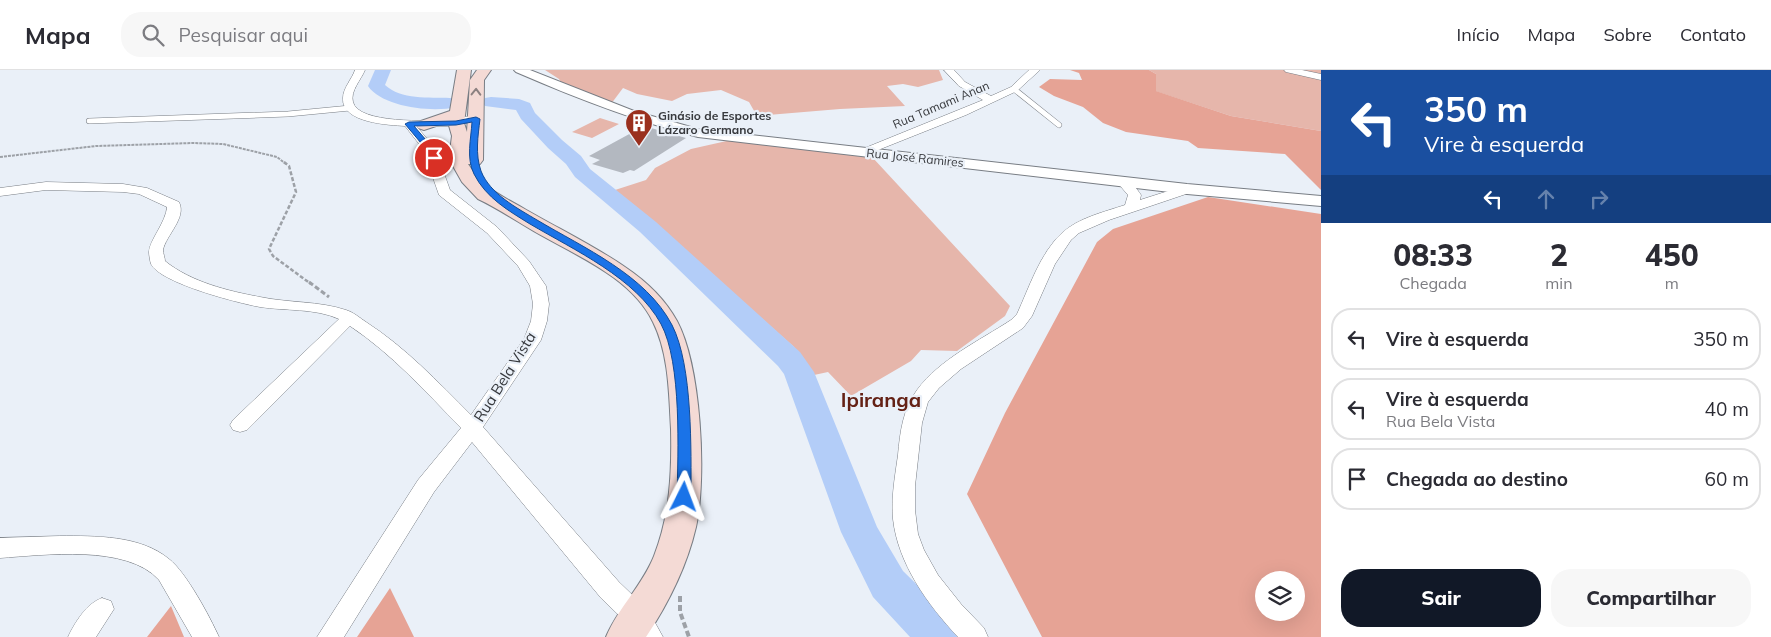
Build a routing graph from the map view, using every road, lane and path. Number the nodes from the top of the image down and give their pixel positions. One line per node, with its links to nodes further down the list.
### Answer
1 (360, 70): 11 (street)
2 (464, 70): 15 (main road)
3 (484, 70): 12 (main road, one-way to 3)
4 (520, 70): 17 (street, Rua José Ramires)
5 (949, 70): 10 (street)
6 (1035, 70): 9 (street, Rua Tamami Anan)
7 (1289, 70): 8 (street)
8 (1321, 76)
9 (1014, 89): 10 (street, Rua Tamami Anan); 16 (lane)
10 (989, 100): 17 (street, Rua Tamami Anan)
11 (350, 108): 13 (lane); 14 (street)
12 (476, 119): 15 (street); 23 (main road)
13 (89, 121)
14 (421, 124): 15 (main road); 27 (street, Rua Bela Vista)
15 (458, 124): 23 (main road)
16 (1059, 125)
17 (864, 152): 19 (street, Rua José Ramires)
18 (0, 157): 25 (path)
19 (1122, 180): 20 (street, Rua José Ramires); 24 (street)
20 (1187, 189): 22 (street, Rua José Ramires); 24 (street)
21 (0, 192): 25 (street)
22 (1321, 201)
23 (500, 202): 31 (main road)
24 (1131, 207): 36 (street)
25 (346, 316): 26 (street); 27 (street)
26 (240, 425)
27 (472, 428): 31 (street); 34 (street, Rua Bela Vista)
28 (0, 548): 33 (street)
29 (680, 594): 35 (path)
30 (102, 610): 32 (street)
31 (637, 631)
32 (81, 637)
33 (206, 637)
34 (330, 637)
35 (689, 637)
36 (975, 637)

